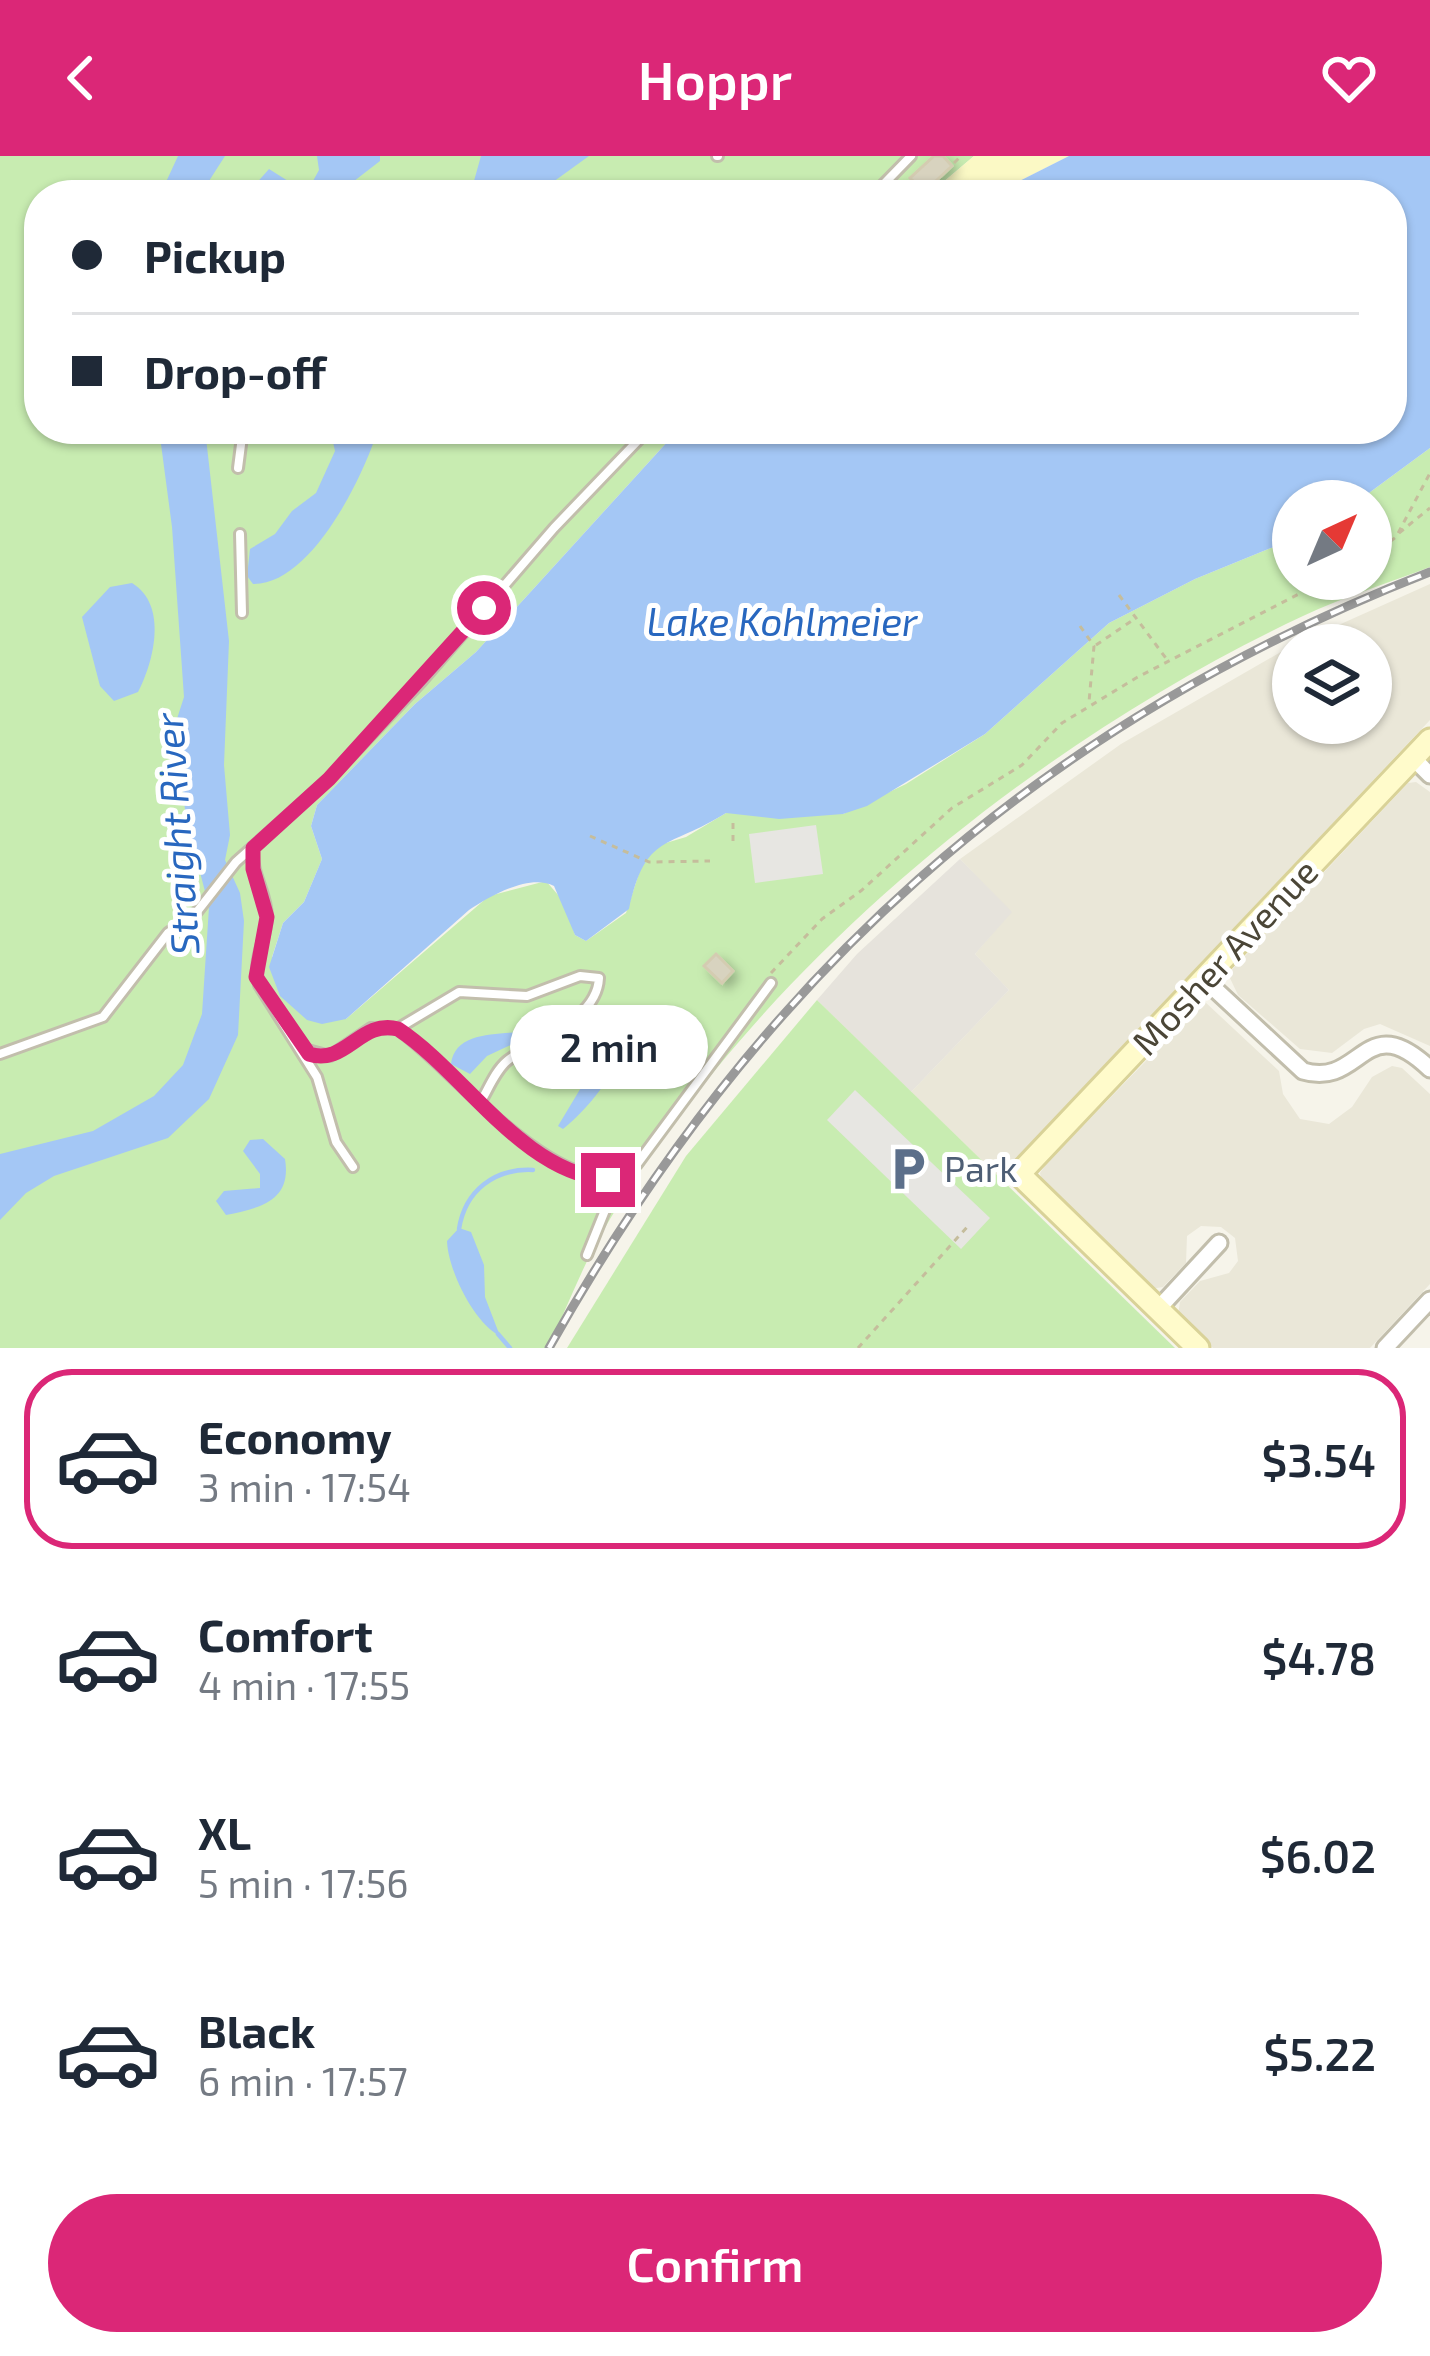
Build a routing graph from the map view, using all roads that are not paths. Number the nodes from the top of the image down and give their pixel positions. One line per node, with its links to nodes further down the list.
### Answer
1 (910, 156): 2 (lane)
2 (887, 180)
3 (241, 444): 5 (lane)
4 (635, 444): 11 (lane)
5 (238, 468)
6 (240, 534): 7 (lane)
7 (242, 613)
8 (1430, 740): 9 (street, Mosher Avenue)
9 (1413, 758): 10 (street); 12 (street, Mosher Avenue)
10 (1430, 775)
11 (253, 848): 15 (lane); 16 (lane)
12 (1204, 979): 17 (street); 24 (street, Mosher Avenue)
13 (769, 981): 20 (lane)
14 (398, 1029): 15 (lane); 18 (lane); 18 (lane)
15 (300, 1048): 19 (lane)
16 (4, 1053)
17 (1430, 1069)
18 (480, 1103): 20 (lane)
19 (353, 1167)
20 (619, 1177): 22 (lane)
21 (1219, 1244): 24 (street)
22 (586, 1255)
23 (1428, 1305): 26 (street)
24 (1158, 1309): 25 (street)
25 (1198, 1348)
26 (1385, 1348)

